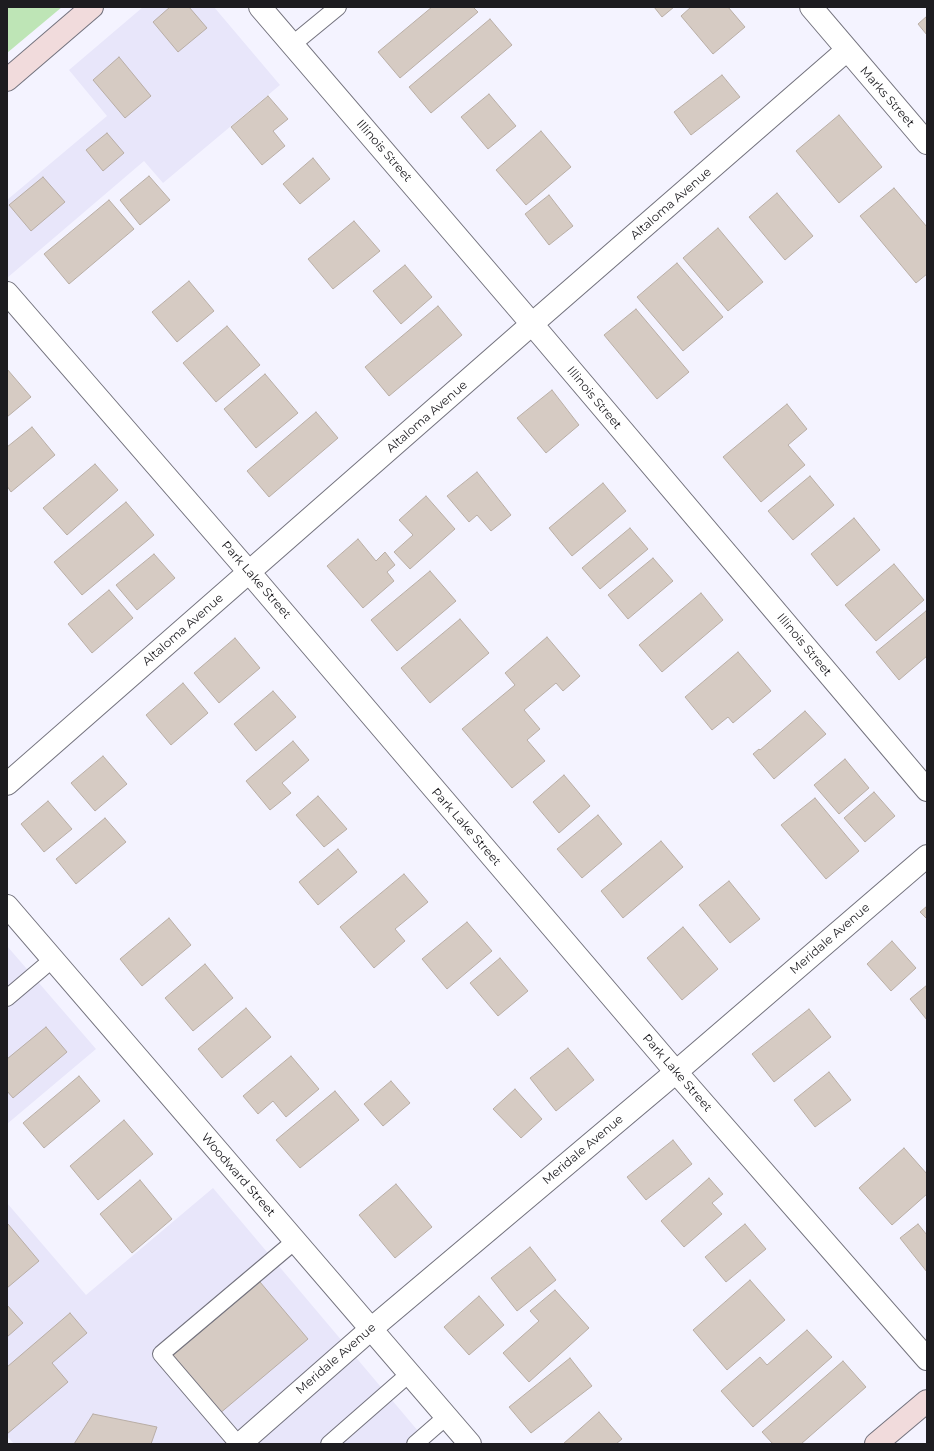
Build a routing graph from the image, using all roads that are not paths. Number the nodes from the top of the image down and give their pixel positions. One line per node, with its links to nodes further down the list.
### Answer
1 (92, 7): 7 (street)
2 (260, 7): 5 (street, Illinois Street)
3 (338, 7): 5 (lane)
4 (811, 7): 6 (street, Marks Street)
5 (293, 44): 10 (street, Illinois Street)
6 (847, 50): 8 (street, Marks Street); 10 (street, Altaloma Avenue)
7 (7, 80)
8 (927, 143)
9 (7, 293): 11 (street, Park Lake Street)
10 (532, 324): 11 (street, Altaloma Avenue); 13 (street, Illinois Street)
11 (249, 572): 12 (street, Altaloma Avenue); 18 (street, Park Lake Street)
12 (7, 784)
13 (927, 790)
14 (927, 856): 18 (street, Meridale Avenue)
15 (7, 906): 16 (street, Woodward Street)
16 (53, 959): 17 (lane); 19 (street, Woodward Street)
17 (7, 998)
18 (676, 1072): 20 (street, Meridale Avenue); 21 (street, Park Lake Street)
19 (295, 1241): 20 (street, Woodward Street); 25 (lane)
20 (370, 1329): 22 (street, Woodward Street); 25 (street, Meridale Avenue)
21 (927, 1360)
22 (409, 1374): 24 (street, Woodward Street); 26 (lane)
23 (927, 1401): 29 (street)
24 (446, 1417): 27 (lane); 28 (street, Woodward Street)
25 (239, 1444)
26 (329, 1444)
27 (415, 1444)
28 (470, 1444)
29 (876, 1444)

